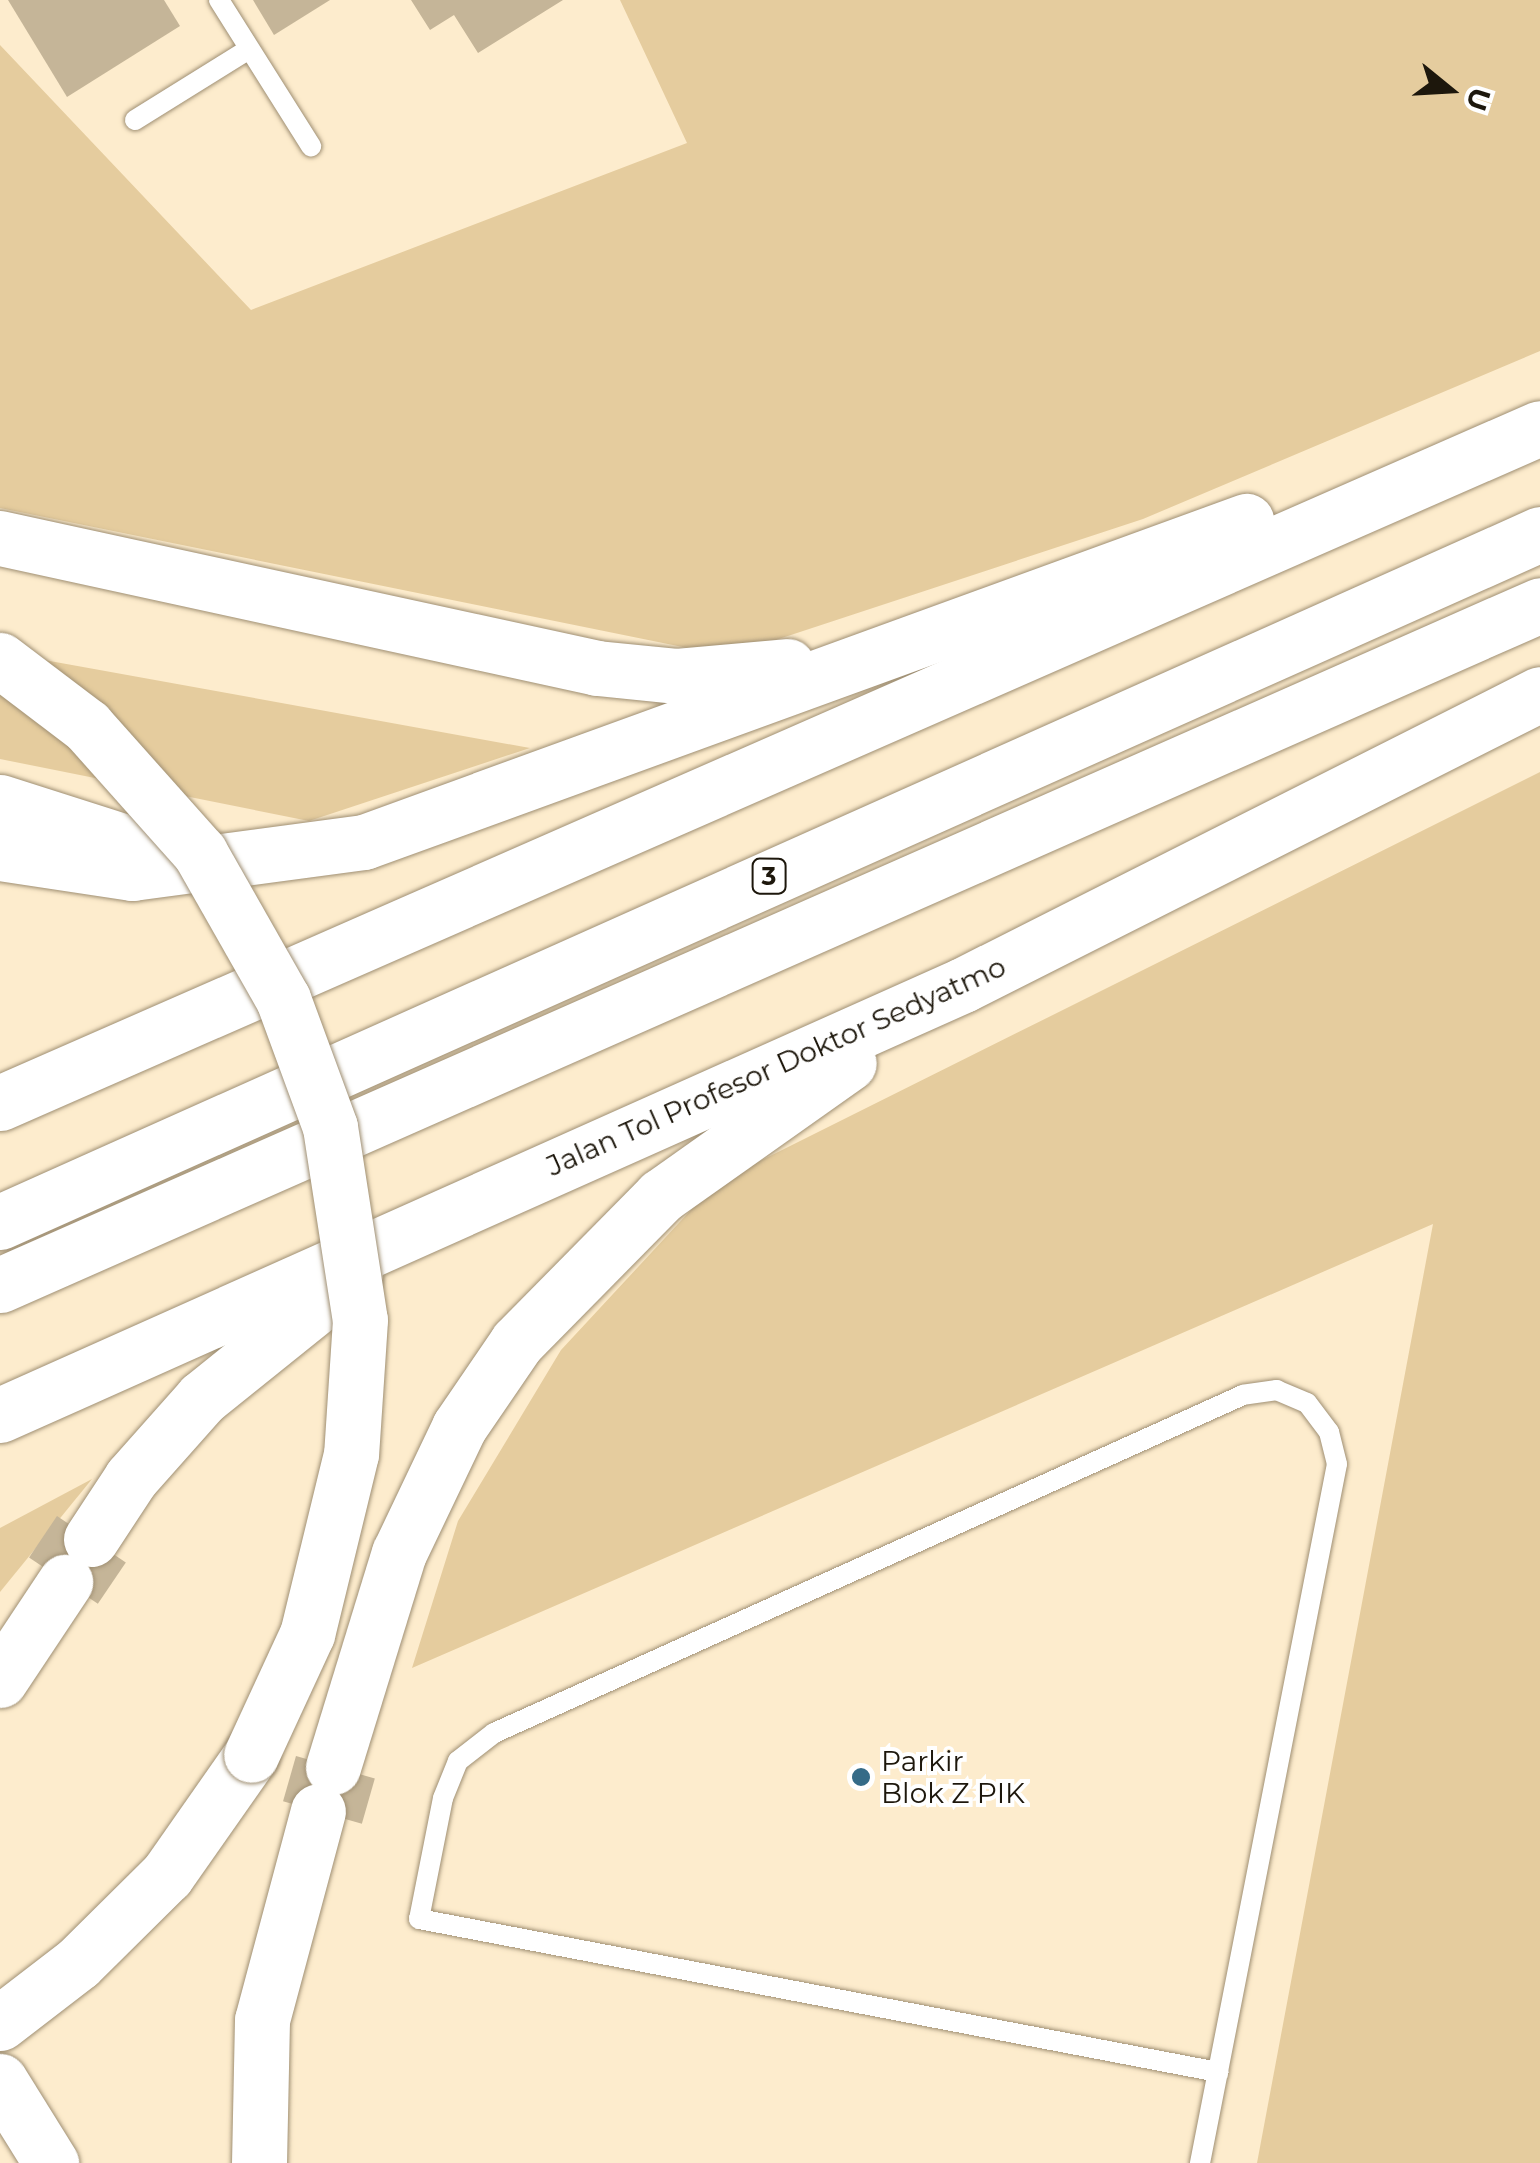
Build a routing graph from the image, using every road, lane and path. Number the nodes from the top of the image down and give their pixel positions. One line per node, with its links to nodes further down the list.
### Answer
1 (219, 0): 2 (lane)
2 (250, 49): 3 (lane); 4 (lane)
3 (134, 120)
4 (312, 146)
5 (1540, 414): 10 (highway)
6 (1540, 428): 17 (highway)
7 (1540, 534): 18 (highway, 3)
8 (0, 538): 10 (highway)
9 (1540, 605): 20 (highway, 3)
10 (866, 658): 15 (highway)
11 (0, 660): 23 (highway, bridge)
12 (1540, 694): 16 (highway, Jalan Tol Profesor Doktor Sedyatmo)
13 (0, 802): 15 (highway)
14 (0, 853): 15 (highway)
15 (226, 864)
16 (963, 986): 19 (highway, Jalan Tol Profesor Doktor Sedyatmo); 29 (highway)
17 (0, 1104)
18 (0, 1222)
19 (421, 1224): 21 (highway, Jalan Tol Profesor Doktor Sedyatmo); 22 (highway)
20 (0, 1285)
21 (0, 1415)
22 (0, 1680)
23 (0, 2023)
24 (1218, 2072): 24 (lane); 30 (lane)
25 (0, 2082): 28 (highway)
26 (0, 2116): 27 (highway)
27 (39, 2163)
28 (51, 2163)
29 (259, 2163)
30 (1200, 2163)

